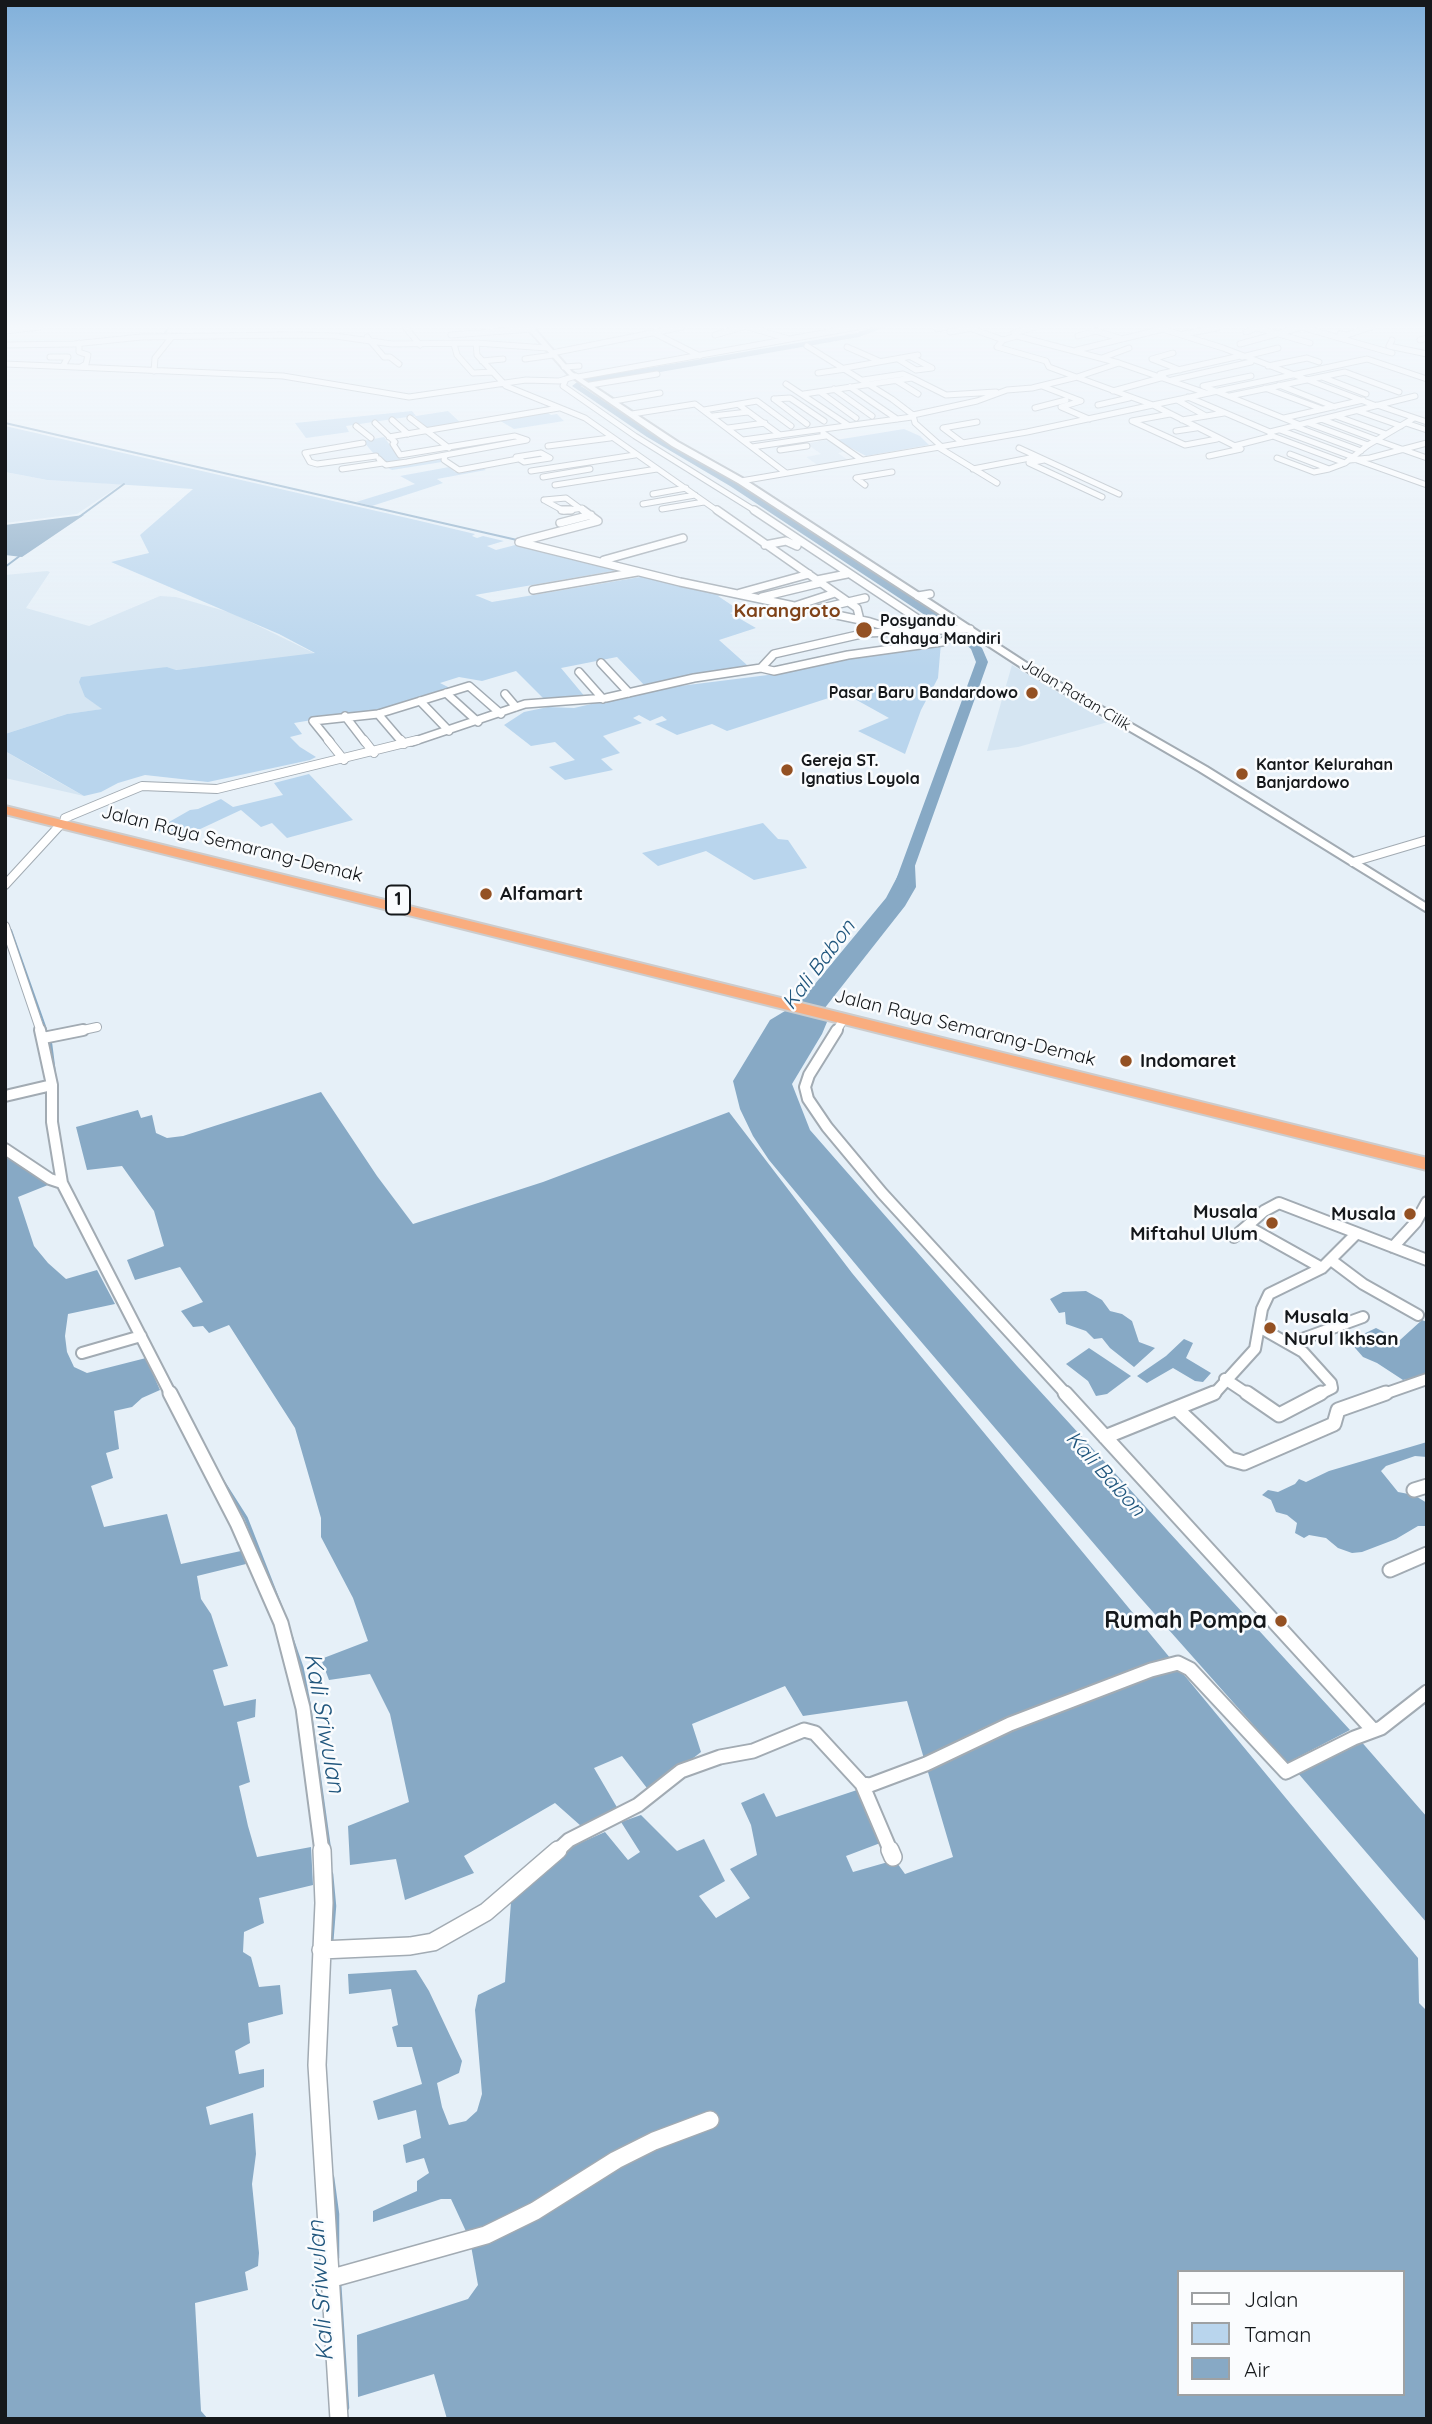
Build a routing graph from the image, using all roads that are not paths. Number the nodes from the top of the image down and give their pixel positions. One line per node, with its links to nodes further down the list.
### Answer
1 (361, 440): 27 (street)
2 (392, 440): 41 (street)
3 (425, 440): 41 (street)
4 (490, 440): 33 (street)
5 (526, 440): 39 (street)
6 (594, 440): 30 (street)
7 (613, 440): 43 (street)
8 (645, 440): 58 (street)
9 (673, 440): 68 (street, Jalan Ratan Cilik)
10 (743, 440): 34 (street)
11 (799, 440): 34 (street); 40 (street)
12 (832, 440): 54 (street)
13 (932, 440): 35 (street)
14 (959, 440): 28 (street)
15 (978, 440): 28 (street)
16 (1015, 440): 47 (street)
17 (1174, 440): 18 (street)
18 (1211, 440)
19 (1220, 440): 31 (street)
20 (1253, 440): 31 (street)
21 (1291, 440): 56 (street)
22 (1305, 440): 56 (street)
23 (1334, 440): 38 (street)
24 (1354, 440): 29 (street)
25 (1379, 441): 29 (street); 36 (street)
26 (440, 442): 33 (street); 41 (street)
27 (363, 443): 37 (street); 48 (street)
28 (963, 443): 35 (street)
29 (1368, 445): 38 (street)
30 (548, 446)
31 (1234, 446): 46 (street)
32 (1427, 446): 36 (street)
33 (447, 447): 39 (street); 41 (street)
34 (752, 447): 40 (street)
35 (940, 447): 49 (street); 62 (street)
36 (1404, 448): 51 (street); 52 (street)
37 (370, 450): 44 (street); 48 (street)
38 (1361, 451): 56 (street)
39 (454, 452): 45 (street)
40 (760, 452): 66 (street)
41 (400, 454): 45 (street); 57 (street)
42 (1290, 454): 63 (street)
43 (635, 455): 59 (street); 61 (street); 67 (street)
44 (376, 456): 48 (street); 57 (street)
45 (444, 456): 53 (street)
46 (1209, 456)
47 (1035, 457): 55 (street); 62 (street)
48 (308, 458)
49 (871, 458): 54 (street); 72 (street)
50 (1277, 458): 63 (street)
51 (1370, 458): 56 (street); 64 (street)
52 (1427, 458)
53 (518, 459): 53 (street)
54 (862, 460): 66 (street)
55 (1044, 460): 74 (street); 77 (street)
56 (1351, 460): 63 (street); 70 (street)
57 (383, 463): 60 (street)
58 (680, 463): 59 (street); 91 (street)
59 (655, 467): 65 (street); 71 (street); 73 (street)
60 (342, 469)
61 (529, 469)
62 (973, 469): 69 (street)
63 (1329, 469)
64 (1401, 469)
65 (621, 470)
66 (786, 473): 68 (street)
67 (543, 477)
68 (740, 481): 102 (street, Jalan Ratan Cilik)
69 (997, 482)
70 (1425, 483)
71 (555, 485)
72 (865, 485)
73 (686, 488): 75 (street); 76 (street)
74 (1121, 492)
75 (653, 494)
76 (695, 495): 78 (street); 79 (street)
77 (1102, 497)
78 (704, 502): 81 (street); 83 (street)
79 (643, 504)
80 (582, 508): 80 (street); 85 (street)
81 (662, 509)
82 (682, 538): 85 (street)
83 (765, 545): 88 (street); 91 (street)
84 (669, 547): 86 (street)
85 (598, 560): 86 (street)
86 (610, 562): 89 (street)
87 (806, 564): 88 (street)
88 (796, 565): 90 (street)
89 (635, 572): 93 (street); 96 (street)
90 (809, 575): 92 (street); 96 (street)
91 (846, 575): 92 (street); 95 (street)
92 (818, 581): 94 (street); 97 (street)
93 (533, 590)
94 (835, 593): 98 (street); 99 (street)
95 (868, 593): 98 (street); 103 (street)
96 (737, 594): 97 (street)
97 (758, 598): 99 (street)
98 (848, 602): 100 (street); 101 (street)
99 (795, 606): 100 (street)
100 (816, 610): 101 (street)
101 (860, 620): 105 (street)
102 (967, 630): 104 (street); 126 (street, Jalan Ratan Cilik)
103 (932, 631): 104 (street); 105 (street)
104 (948, 631): 107 (street)
105 (902, 632): 107 (street)
106 (601, 663): 109 (street)
107 (761, 668): 109 (street)
108 (579, 673): 112 (street)
109 (629, 692): 112 (street)
110 (446, 693): 113 (street); 116 (street); 118 (street)
111 (505, 694): 114 (street)
112 (603, 699): 114 (street)
113 (420, 701): 115 (street); 119 (street)
114 (516, 707): 116 (street)
115 (378, 714): 117 (street); 120 (street)
116 (501, 714): 118 (street)
117 (345, 716): 121 (street); 122 (street)
118 (478, 722): 119 (street)
119 (449, 732): 120 (street)
120 (404, 744): 121 (street)
121 (374, 753): 122 (street)
122 (344, 760): 124 (street)
123 (6, 809): 124 (highway, Jalan Raya Semarang-Demak / 1)
124 (64, 820): 127 (street); 130 (highway, Jalan Raya Semarang-Demak / 1)
125 (1427, 839): 126 (street)
126 (1353, 862): 128 (street, Jalan Ratan Cilik)
127 (5, 885)
128 (1427, 909)
129 (5, 926): 132 (street)
130 (837, 1016): 136 (highway, Jalan Raya Semarang-Demak / 1); 137 (highway, Jalan Raya Semarang-Demak / 1); 156 (street)
131 (97, 1027): 132 (street)
132 (43, 1038): 133 (street)
133 (52, 1085): 134 (street); 138 (street)
134 (5, 1096)
135 (5, 1149): 138 (street)
136 (1427, 1154)
137 (1427, 1164)
138 (62, 1183): 150 (street)
139 (1427, 1202): 140 (street)
140 (1422, 1224): 144 (street)
141 (1247, 1226): 142 (street); 143 (street); 146 (street)
142 (1356, 1234): 144 (street); 146 (street)
143 (1234, 1237)
144 (1393, 1247): 145 (street)
145 (1427, 1260)
146 (1327, 1264): 147 (street); 149 (street)
147 (1418, 1315)
148 (1363, 1317): 151 (street)
149 (1259, 1327): 151 (street); 153 (street)
150 (141, 1336): 152 (street); 163 (street)
151 (1291, 1343): 153 (street)
152 (82, 1353)
153 (1225, 1379): 155 (street)
154 (1427, 1379): 155 (street)
155 (1177, 1409): 156 (street)
156 (1105, 1437): 160 (street)
157 (1427, 1554): 158 (street)
158 (1390, 1570)
159 (1427, 1692): 160 (street)
160 (1373, 1730): 161 (street)
161 (862, 1784): 162 (street); 163 (street)
162 (894, 1857)
163 (321, 1950): 165 (street)
164 (710, 2120): 165 (street)
165 (329, 2279): 166 (street)
166 (339, 2419)

